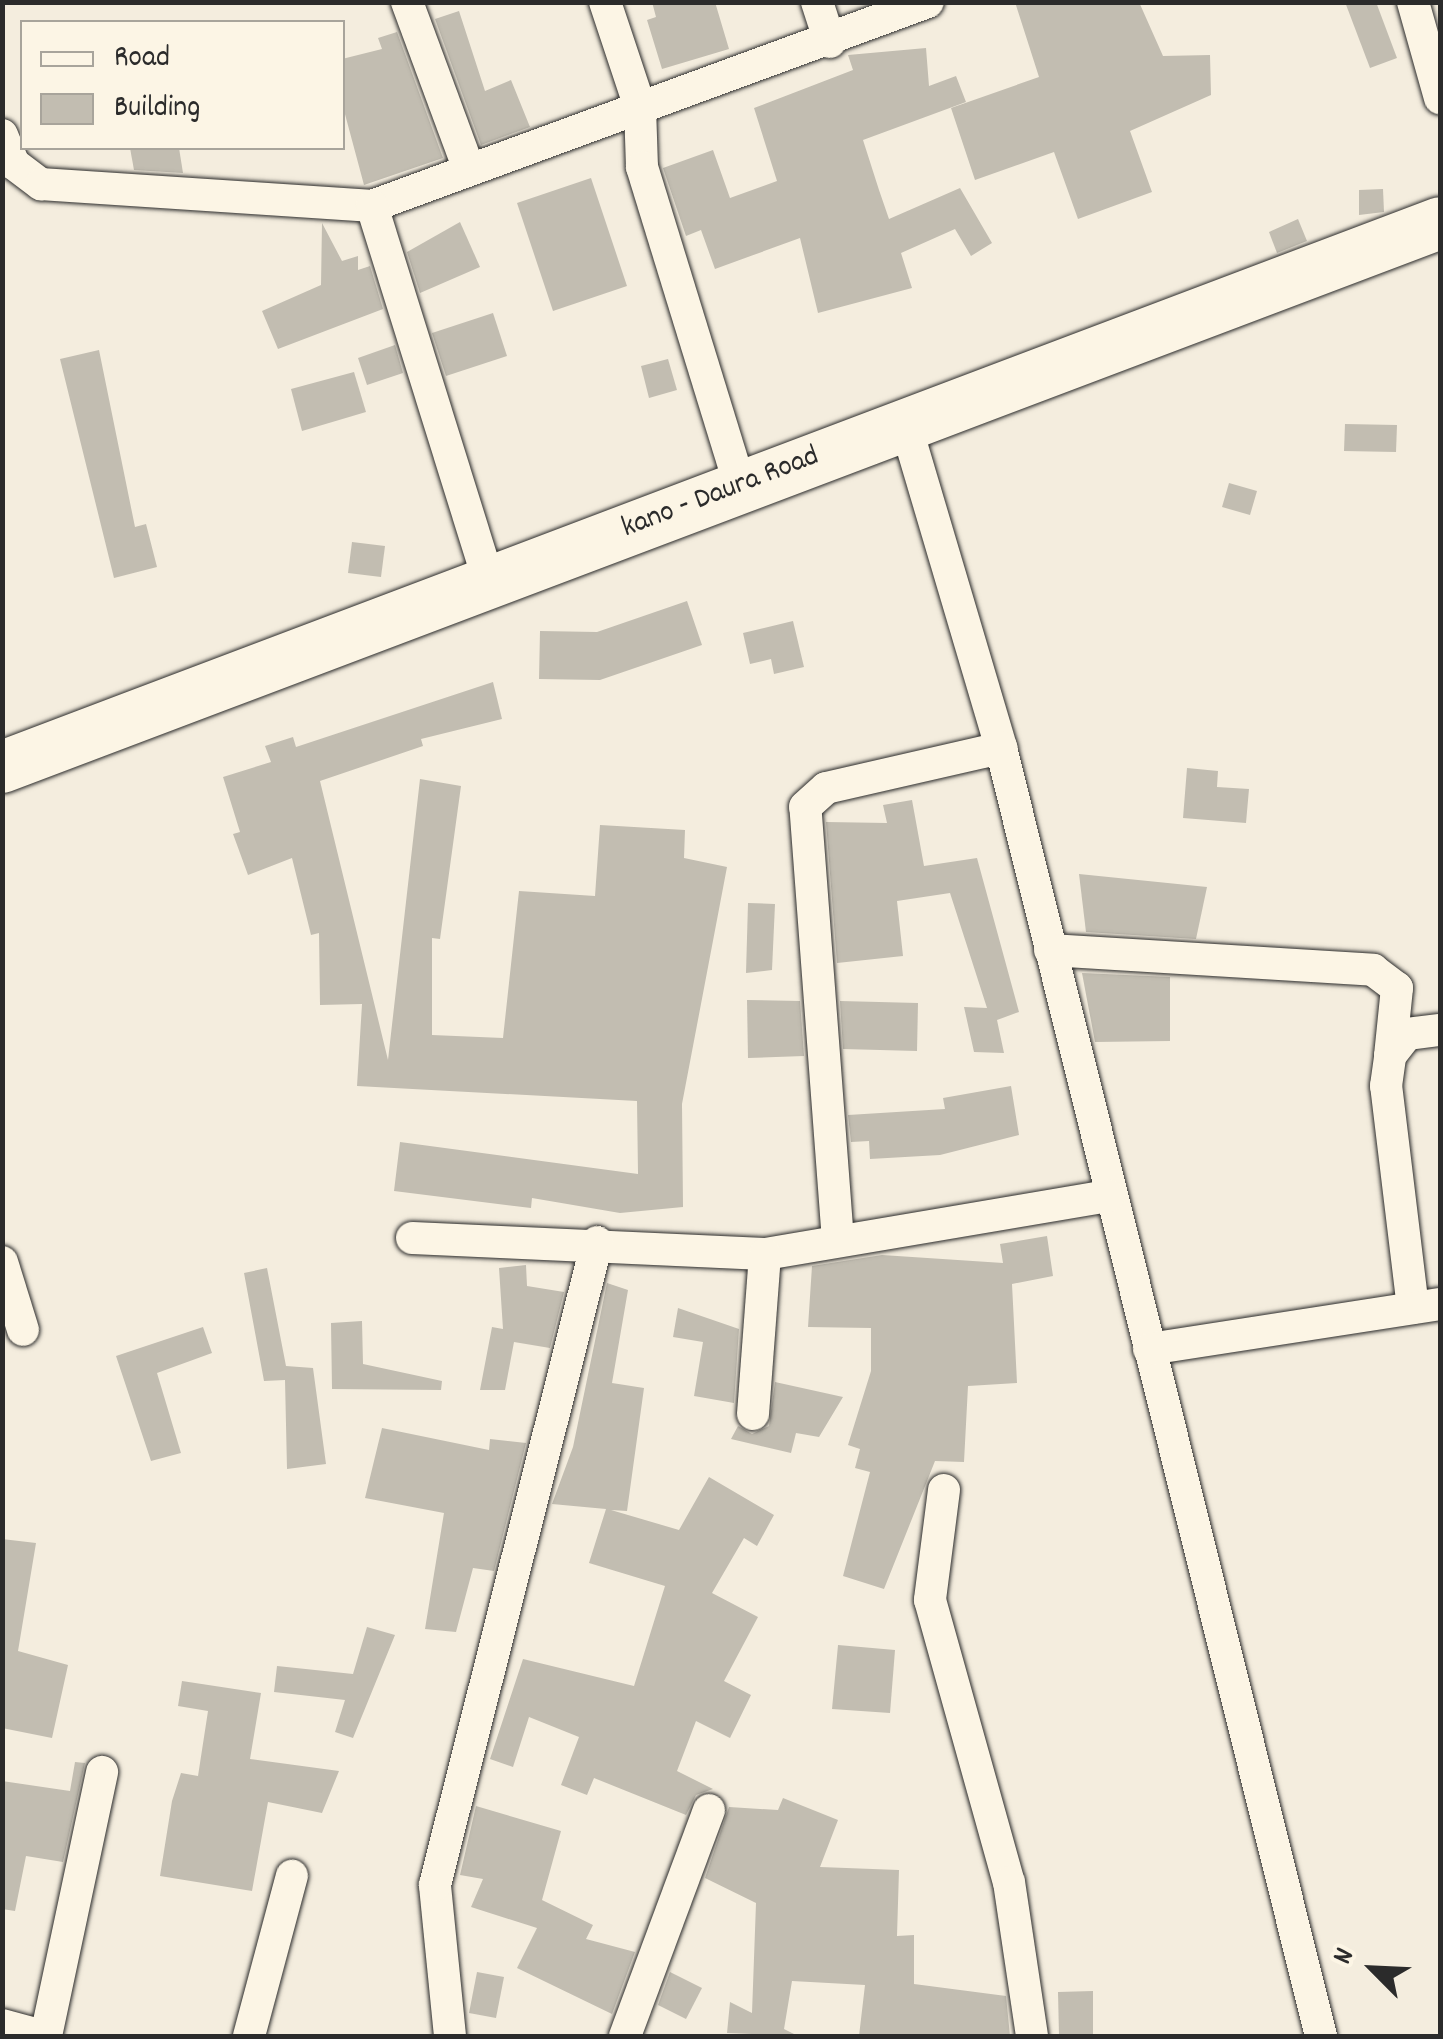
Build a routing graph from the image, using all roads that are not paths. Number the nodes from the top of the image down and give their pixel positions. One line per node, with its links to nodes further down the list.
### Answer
1 (407, 2): 10 (street)
2 (605, 2): 8 (street)
3 (817, 2): 6 (street)
4 (928, 2): 6 (street)
5 (1413, 2): 7 (street)
6 (830, 42): 8 (street)
7 (1440, 98)
8 (640, 107): 10 (street); 14 (street)
9 (2, 135): 11 (street)
10 (469, 170): 11 (street)
11 (372, 206): 15 (street)
12 (1440, 223): 13 (highway, kano - Daura Road)
13 (905, 424): 14 (highway, kano - Daura Road); 16 (street)
14 (741, 488): 15 (highway, kano - Daura Road)
15 (488, 582): 17 (highway, kano - Daura Road)
16 (1001, 748): 18 (street); 23 (street)
17 (2, 767)
18 (1050, 950): 20 (street); 21 (street)
19 (1440, 1030): 20 (street)
20 (1390, 1056): 27 (street)
21 (1108, 1196): 23 (street); 29 (street)
22 (412, 1238): 24 (street)
23 (838, 1241): 25 (street)
24 (596, 1242): 25 (street); 38 (street)
25 (766, 1254): 30 (street)
26 (2, 1262): 28 (street)
27 (1427, 1306): 29 (street)
28 (23, 1330)
29 (1149, 1349): 41 (street)
30 (754, 1414)
31 (944, 1490): 40 (street)
32 (102, 1772): 36 (street)
33 (709, 1810): 39 (street)
34 (292, 1876): 37 (street)
35 (6, 2029): 36 (street)
36 (44, 2036)
37 (249, 2036)
38 (450, 2036)
39 (625, 2036)
40 (1032, 2036)
41 (1321, 2036)

